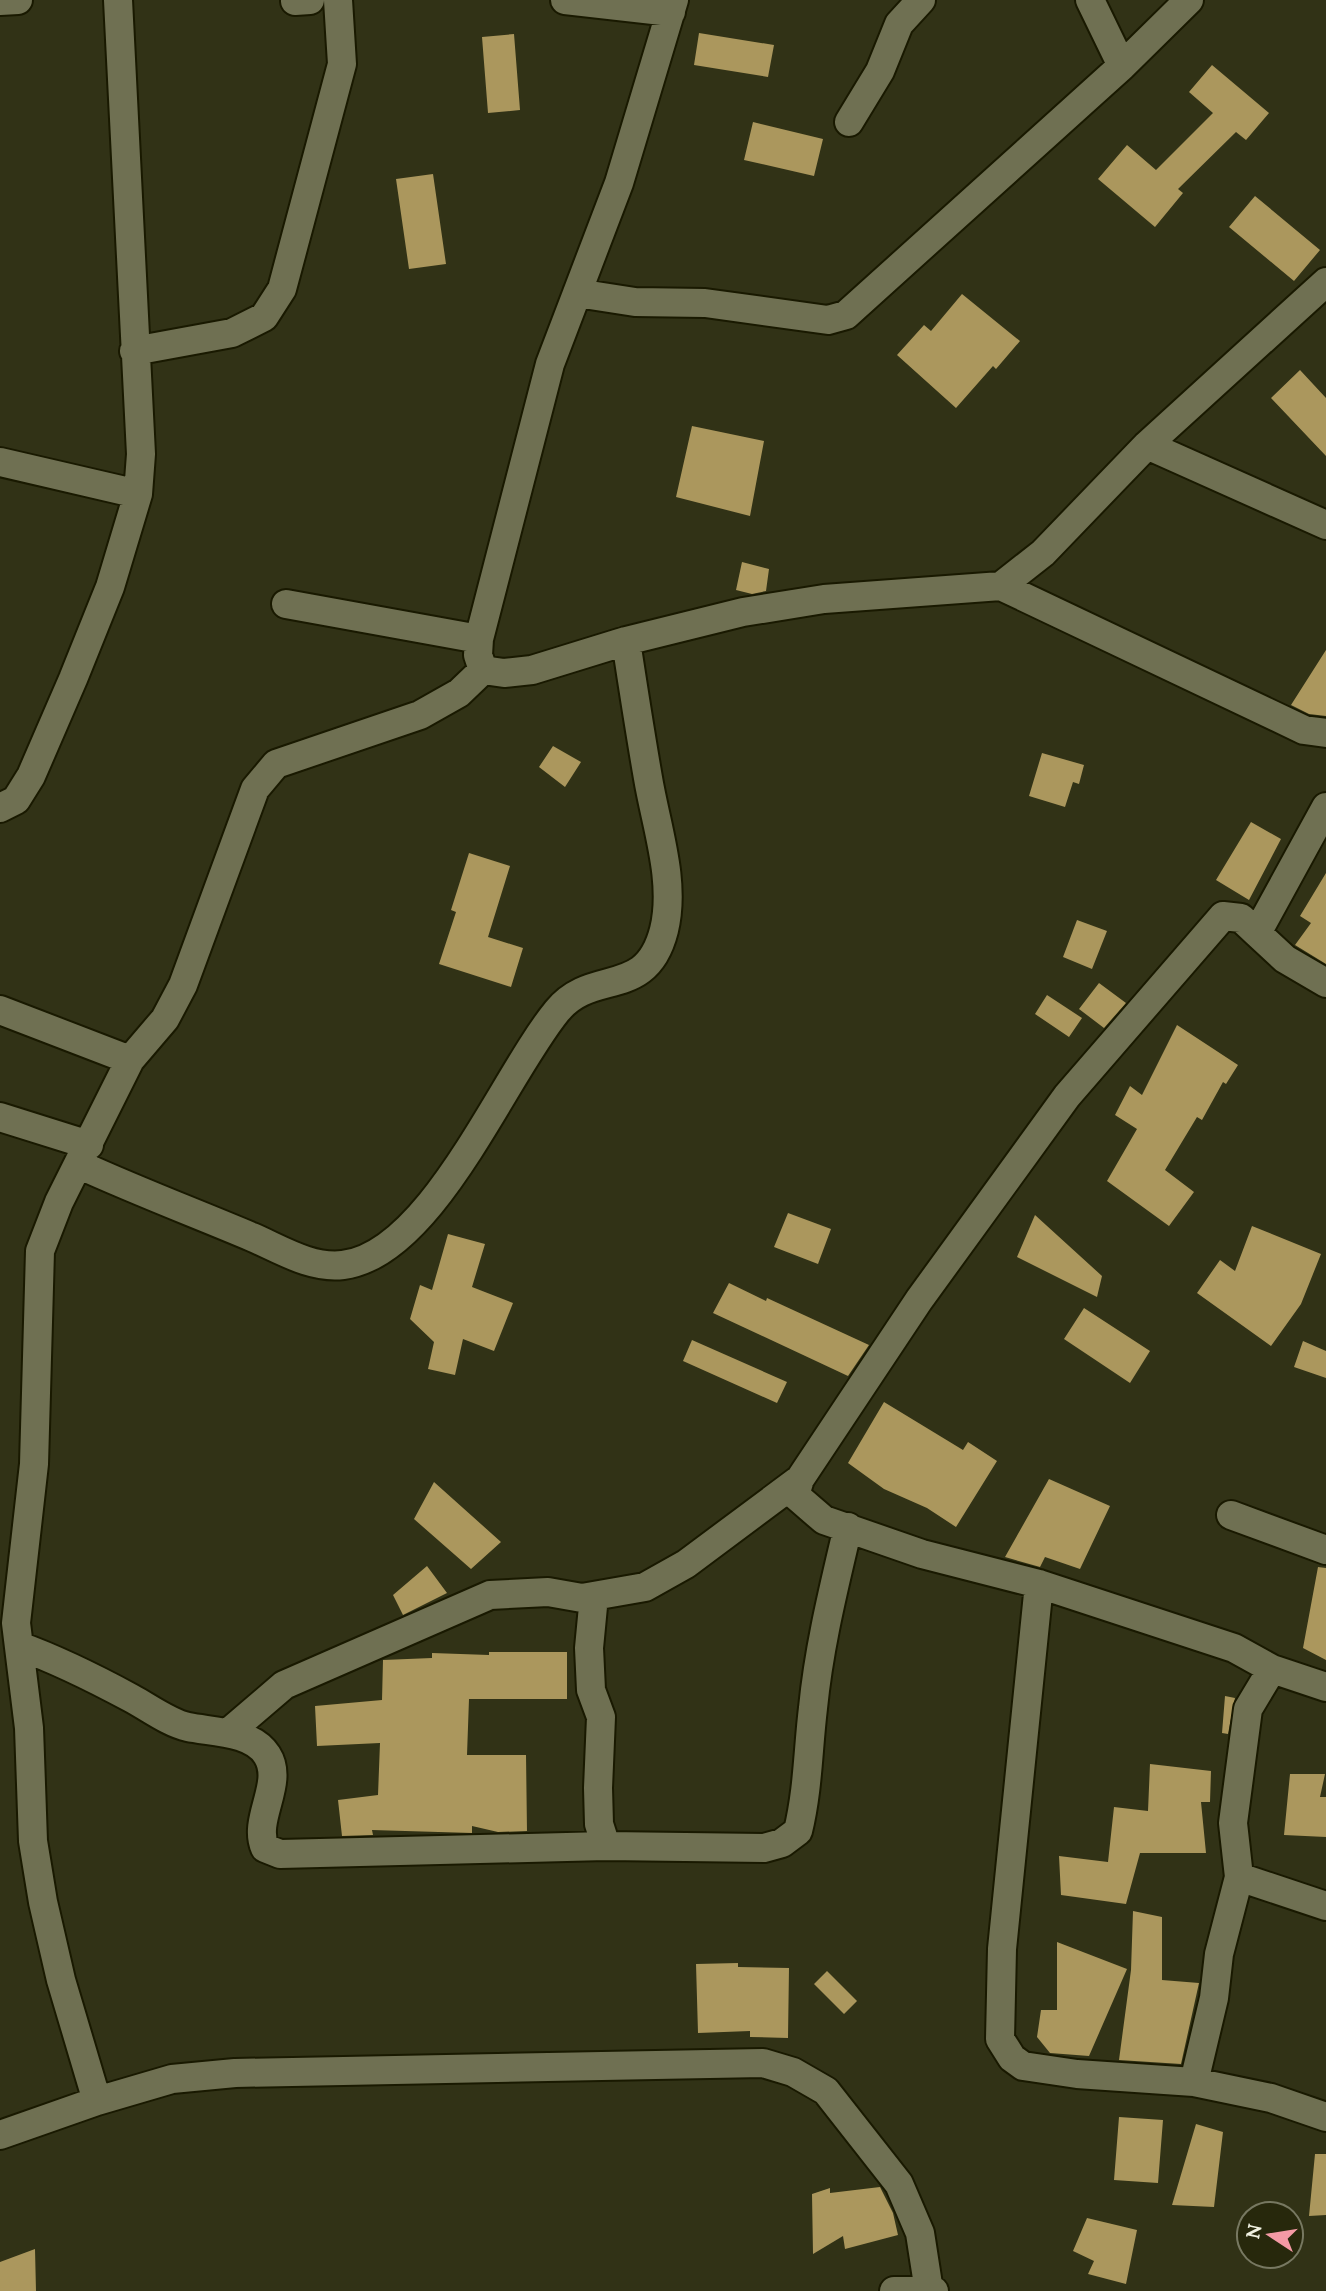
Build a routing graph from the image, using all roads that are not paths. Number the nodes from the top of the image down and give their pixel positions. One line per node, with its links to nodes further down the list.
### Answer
1 (18, 0): 8 (street)
2 (118, 0): 14 (street)
3 (338, 0): 14 (street)
4 (565, 0): 9 (street)
5 (921, 0): 11 (street)
6 (1090, 0): 10 (street)
7 (1189, 0): 10 (street)
8 (0, 1)
9 (673, 6): 13 (street)
10 (1122, 66): 13 (street)
11 (849, 122)
12 (1326, 282): 15 (street)
13 (577, 293): 21 (street)
14 (134, 351): 17 (street)
15 (1147, 445): 18 (street); 19 (street)
16 (0, 462): 17 (street)
17 (138, 494): 26 (street)
18 (1326, 525)
19 (1001, 586): 22 (street); 24 (street)
20 (285, 604): 21 (street)
21 (480, 639): 23 (street)
22 (626, 641): 23 (street); 32 (street)
23 (483, 670): 30 (street)
24 (1326, 733)
25 (1326, 807): 27 (street)
26 (0, 808)
27 (1257, 933): 28 (street); 33 (street)
28 (1326, 983)
29 (0, 1010): 30 (street)
30 (130, 1060): 32 (street)
31 (0, 1117): 32 (street)
32 (85, 1155): 39 (street)
33 (800, 1479): 35 (street); 38 (street)
34 (1231, 1516): 36 (street)
35 (848, 1527): 37 (street); 43 (street)
36 (1326, 1550)
37 (1039, 1584): 40 (street); 46 (street)
38 (594, 1596): 42 (street); 43 (street)
39 (19, 1646): 42 (street); 47 (street)
40 (1272, 1669): 41 (street); 44 (street)
41 (1326, 1687)
42 (228, 1733): 43 (street)
43 (606, 1846)
44 (1239, 1877): 45 (street); 46 (street)
45 (1326, 1906)
46 (1194, 2082): 48 (street)
47 (97, 2101): 49 (street); 50 (street)
48 (1326, 2118)
49 (0, 2135)
50 (931, 2290): 51 (street)
51 (894, 2291)

